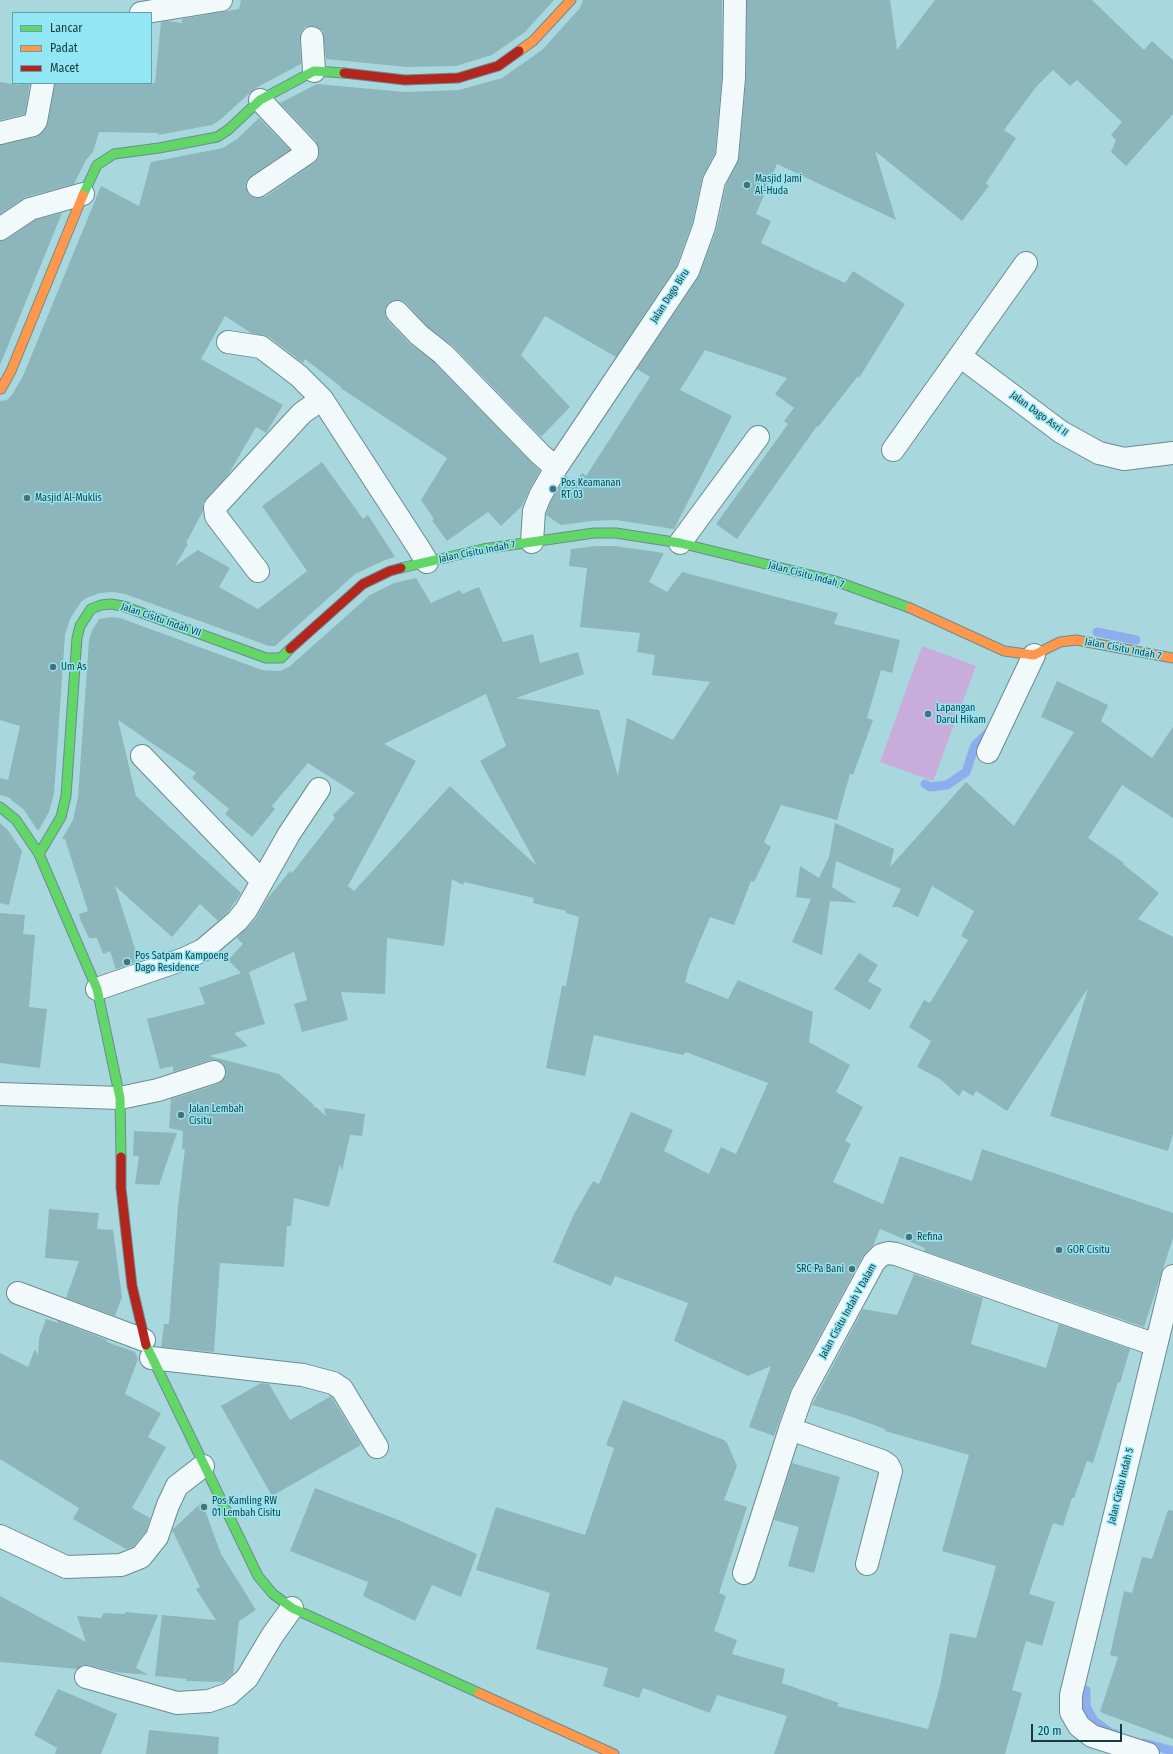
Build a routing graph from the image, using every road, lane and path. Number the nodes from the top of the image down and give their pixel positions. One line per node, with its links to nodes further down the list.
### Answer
1 (221, 0): 4 (street)
2 (571, 0): 6 (street)
3 (735, 0): 22 (street, Jalan Dago Biru)
4 (147, 12)
5 (312, 38): 6 (street)
6 (314, 72): 8 (street)
7 (43, 84): 9 (street)
8 (260, 100): 10 (street); 11 (street)
9 (0, 133)
10 (258, 186)
11 (83, 194): 12 (street); 17 (street)
12 (0, 229)
13 (1026, 263): 16 (street)
14 (397, 312): 22 (street)
15 (228, 342): 18 (street)
16 (960, 356): 20 (street); 21 (street, Jalan Dago Asri II)
17 (1, 389)
18 (322, 399): 25 (street); 26 (street)
19 (758, 437): 24 (street)
20 (892, 450)
21 (1173, 453)
22 (556, 468): 23 (street, Jalan Dago Biru)
23 (532, 542): 24 (street, Jalan Cisitu Indah 7); 25 (street, Jalan Cisitu Indah 7)
24 (680, 543): 27 (street, Jalan Cisitu Indah 7)
25 (427, 562): 33 (street, Jalan Cisitu Indah VII)
26 (258, 571)
27 (1034, 655): 28 (street, Jalan Cisitu Indah 7); 29 (street)
28 (1173, 658)
29 (988, 752)
30 (142, 756): 34 (street)
31 (319, 789): 34 (street)
32 (0, 807): 33 (street)
33 (39, 854): 35 (street)
34 (262, 881): 35 (street)
35 (97, 989): 38 (street)
36 (214, 1072): 38 (street)
37 (0, 1094): 38 (street)
38 (120, 1098): 42 (street)
39 (1173, 1276): 41 (street, Jalan Cisitu Indah 5)
40 (18, 1293): 42 (street)
41 (1156, 1345): 43 (street, Jalan Cisitu Indah V Dalam); 52 (street, Jalan Cisitu Indah 5)
42 (148, 1349): 44 (street); 45 (street)
43 (790, 1428): 47 (street); 48 (street, Jalan Cisitu Indah V Dalam)
44 (376, 1447)
45 (203, 1466): 46 (street); 49 (street)
46 (0, 1536)
47 (867, 1564)
48 (744, 1573)
49 (292, 1608): 50 (street); 51 (street)
50 (86, 1677)
51 (614, 1754)
52 (1148, 1754)

